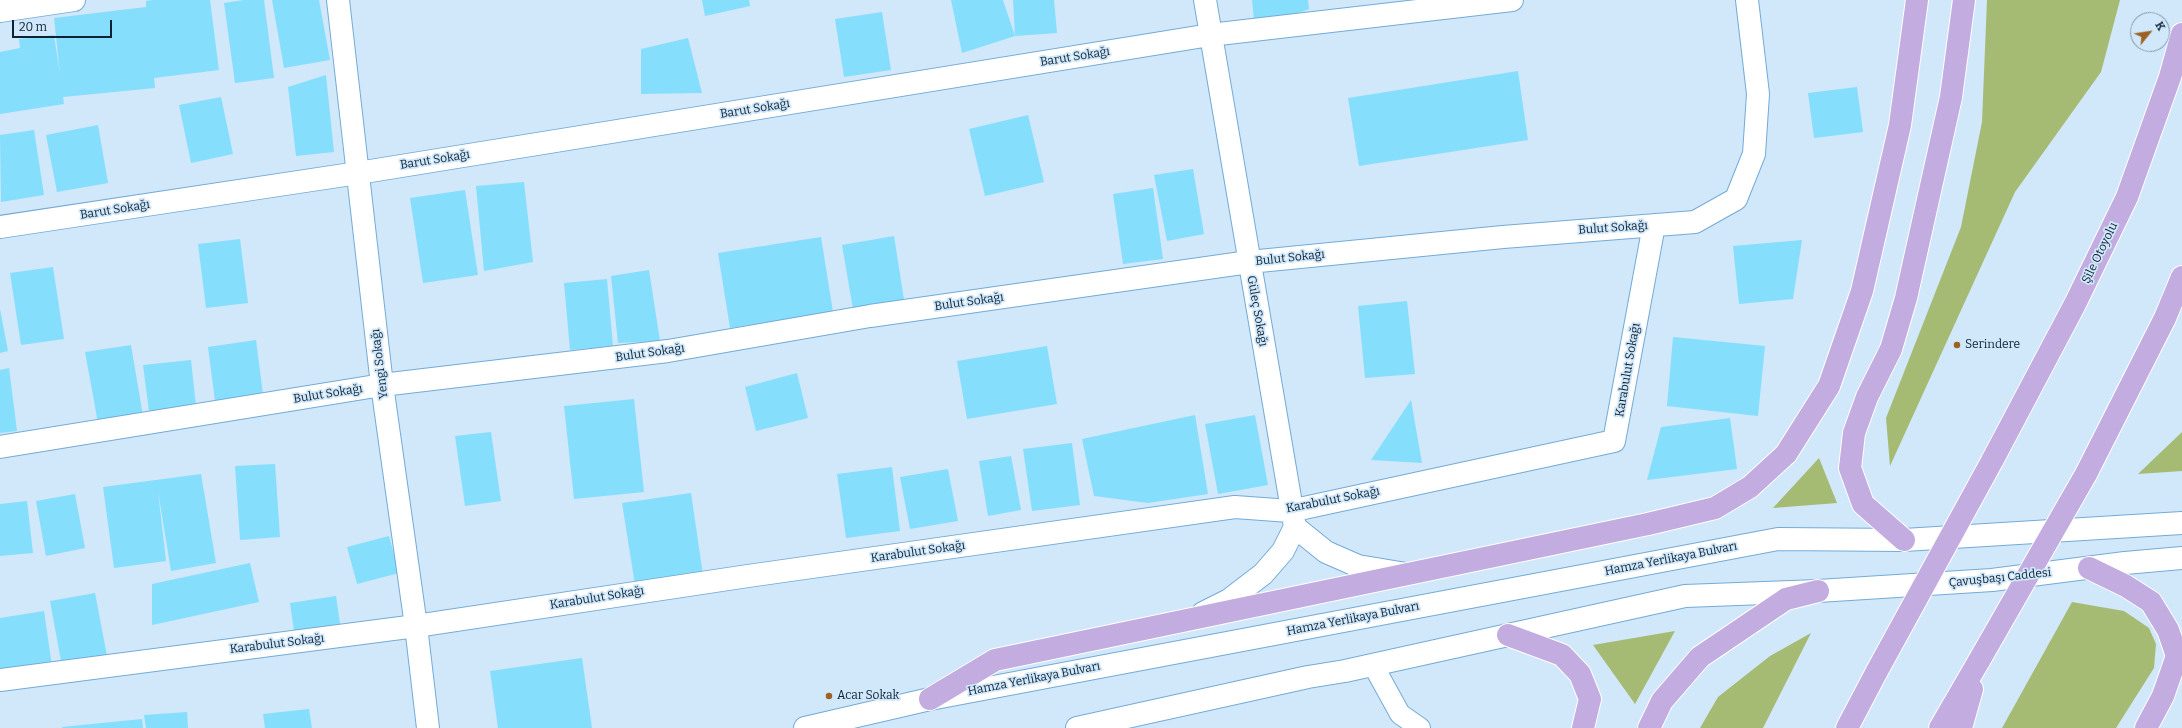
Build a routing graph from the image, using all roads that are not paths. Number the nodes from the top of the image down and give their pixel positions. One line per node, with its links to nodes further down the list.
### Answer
1 (74, 0): 8 (street)
2 (338, 0): 11 (street, Yengi Sokağı)
3 (1205, 0): 10 (street, Güleç Sokağı)
4 (1512, 0): 10 (street, Barut Sokağı)
5 (1747, 0): 12 (street, Bulut Sokağı)
6 (1917, 0): 23 (highway)
7 (1964, 0): 20 (highway)
8 (0, 11)
9 (2182, 34): 38 (highway, Şile Otoyolu, bridge)
10 (1210, 35): 11 (street, Barut Sokağı); 14 (street, Güleç Sokağı)
11 (358, 173): 13 (street, Barut Sokağı); 16 (street, Yengi Sokağı)
12 (1654, 225): 14 (street, Bulut Sokağı); 18 (street, Karabulut Sokağı)
13 (0, 227)
14 (1248, 262): 16 (street, Bulut Sokağı); 18 (street, Güleç Sokağı)
15 (2182, 277): 28 (highway, bridge)
16 (382, 385): 17 (street, Bulut Sokağı); 26 (street, Yengi Sokağı)
17 (0, 447)
18 (1293, 519): 23 (street); 25 (street); 26 (street, Karabulut Sokağı)
19 (2182, 523): 20 (street)
20 (1904, 540): 31 (street, Hamza Yerlikaya Bulvarı)
21 (2182, 558): 22 (street, Çavuşbaşı Caddesi)
22 (2089, 568): 24 (street, Çavuşbaşı Caddesi); 41 (highway)
23 (1406, 574): 25 (highway)
24 (1818, 591): 27 (street); 37 (highway)
25 (1191, 619): 31 (highway)
26 (416, 626): 30 (street, Karabulut Sokağı); 32 (street, Yengi Sokağı)
27 (1508, 635): 29 (street); 36 (highway)
28 (1980, 659): 39 (highway); 40 (highway)
29 (1373, 665): 34 (street); 35 (lane)
30 (0, 680)
31 (930, 699): 33 (street, Hamza Yerlikaya Bulvarı)
32 (428, 728)
33 (805, 728)
34 (1077, 728)
35 (1420, 728)
36 (1583, 728)
37 (1649, 728)
38 (1847, 728)
39 (1940, 728)
40 (1961, 728)
41 (2146, 728)

